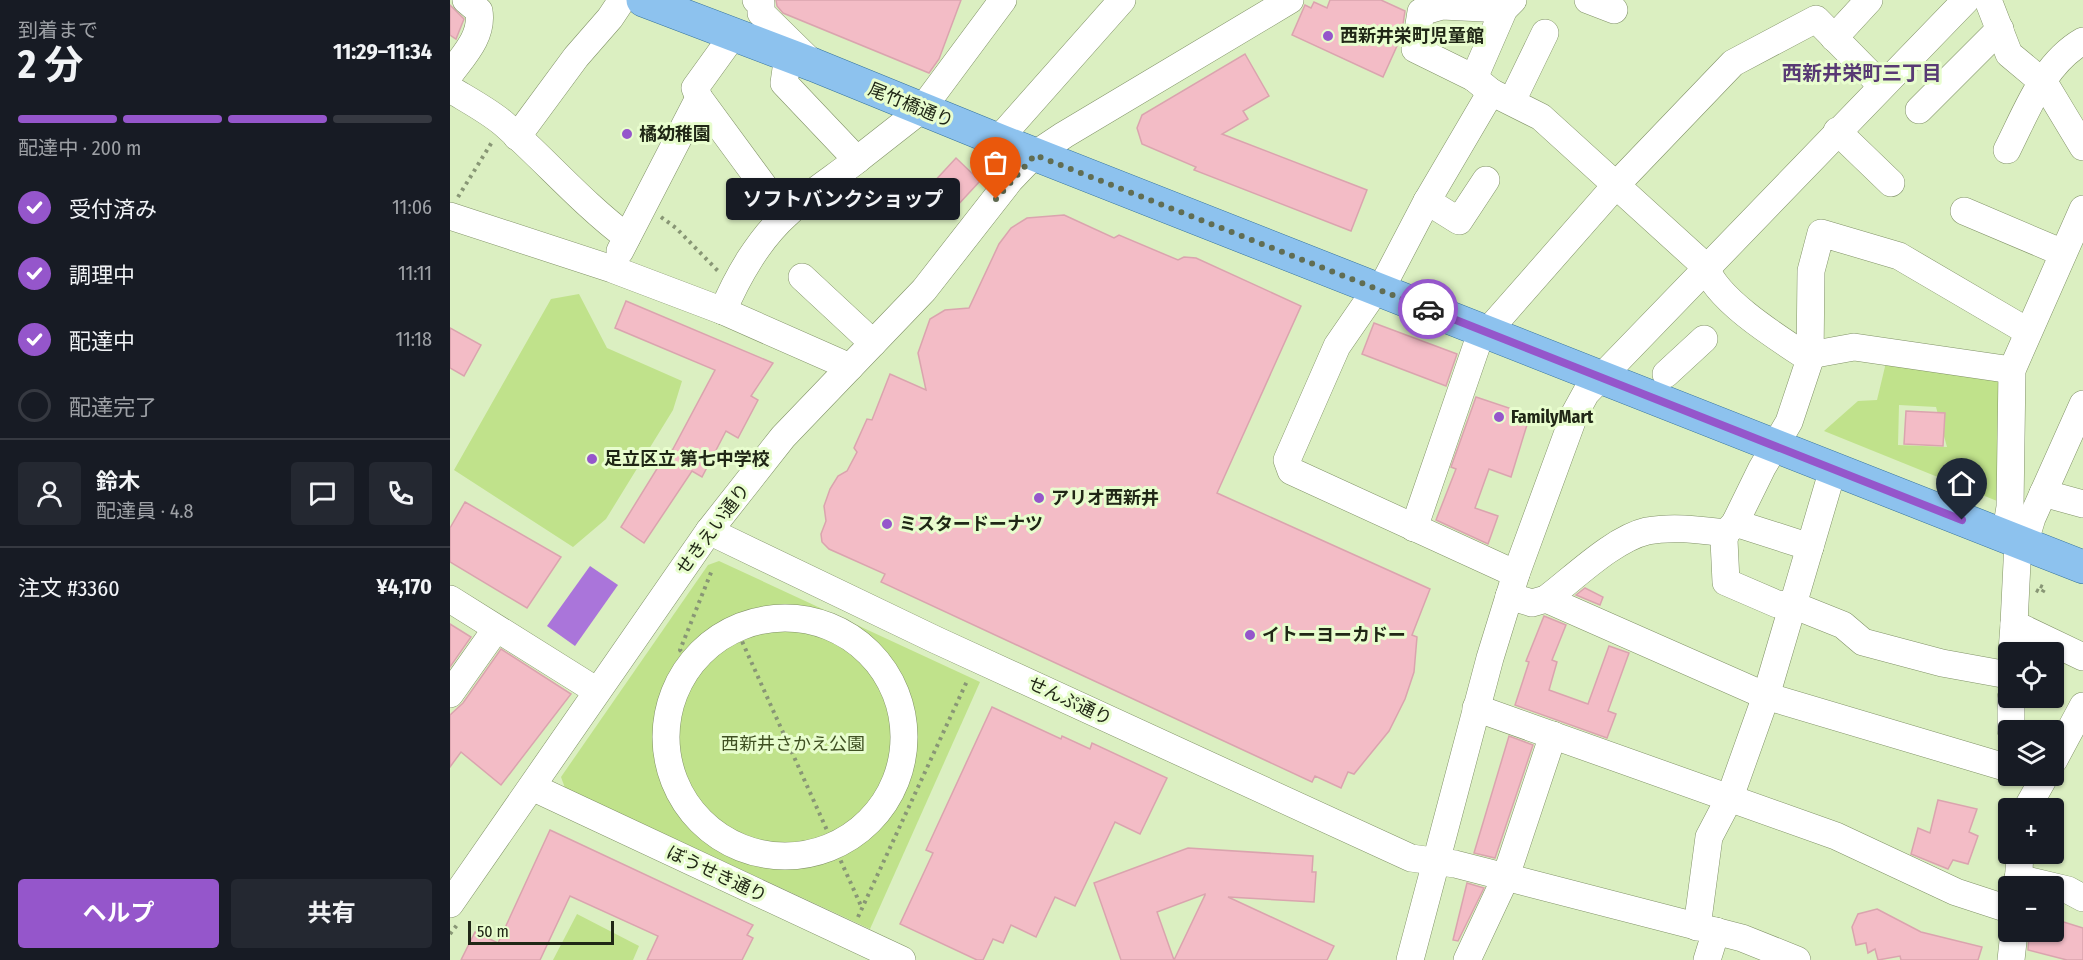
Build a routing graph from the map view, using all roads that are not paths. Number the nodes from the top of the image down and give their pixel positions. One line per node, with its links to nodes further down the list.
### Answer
1 (466, 0): 20 (street)
2 (622, 0): 28 (street)
3 (643, 0): 16 (main road, 尾竹橋通り)
4 (756, 0): 19 (street)
5 (1003, 0): 26 (street)
6 (1122, 0): 30 (street)
7 (1290, 0): 33 (street, せきえい通り)
8 (1588, 0): 13 (street)
9 (1869, 0): 17 (street)
10 (1966, 0): 22 (street)
11 (1988, 0): 14 (street)
12 (1509, 4): 24 (street); 24 (street)
13 (1614, 11)
14 (2000, 29): 21 (street); 27 (street)
15 (1545, 33): 24 (street)
16 (734, 34): 19 (main road, 尾竹橋通り); 25 (street)
17 (1834, 38): 22 (street); 37 (street)
18 (2083, 41): 21 (street)
19 (801, 60): 26 (main road, 尾竹橋通り); 34 (street)
20 (450, 74)
21 (2042, 81): 31 (street); 32 (street)
22 (1881, 85): 29 (street)
23 (450, 89): 28 (street)
24 (1492, 90): 37 (street); 38 (street)
25 (699, 98): 42 (street); 43 (street)
26 (922, 109): 30 (main road, 尾竹橋通り); 34 (street)
27 (1919, 110)
28 (510, 130): 43 (street)
29 (1837, 131): 36 (street); 45 (street)
30 (998, 140): 33 (main road, 尾竹橋通り)
31 (2083, 147)
32 (2007, 150)
33 (1035, 155): 48 (main road, 尾竹橋通り); 53 (street, せきえい通り)
34 (857, 160): 42 (street)
35 (1486, 180): 38 (street)
36 (1891, 183)
37 (1617, 184): 45 (street); 50 (street)
38 (1427, 201): 48 (street)
39 (453, 209): 46 (street)
40 (2083, 209): 44 (street)
41 (1964, 211): 44 (street)
42 (785, 215): 49 (street)
43 (627, 237): 46 (street)
44 (2071, 249): 51 (street)
45 (1706, 267): 54 (street); 58 (street)
46 (612, 268): 49 (street)
47 (802, 277): 53 (street)
48 (1379, 288): 50 (main road, 尾竹橋通り); 64 (street)
49 (728, 299): 55 (street)
50 (1484, 331): 58 (main road, 尾竹橋通り); 64 (street)
51 (2027, 331): 54 (street); 56 (street)
52 (1704, 339): 57 (street)
53 (873, 343): 55 (street, せきえい通り)
54 (1810, 357): 56 (street); 60 (street)
55 (850, 367): 66 (street, せきえい通り)
56 (2012, 370): 67 (street)
57 (1666, 374)
58 (1599, 378): 60 (main road, 尾竹橋通り); 70 (street)
59 (2083, 404): 62 (street)
60 (1776, 446): 61 (main road, 尾竹橋通り); 65 (street)
61 (1833, 469): 67 (main road, 尾竹橋通り); 68 (street)
62 (2043, 493): 63 (street); 67 (street)
63 (2083, 504)
64 (1413, 528): 70 (street)
65 (1731, 528): 68 (street); 72 (street); 73 (street)
66 (709, 531): 80 (street, せきえい通り); 90 (street, せんぷ通り)
67 (2016, 541): 69 (main road, 尾竹橋通り); 74 (street)
68 (1810, 547): 73 (street)
69 (2083, 567)
70 (1513, 585): 72 (street); 84 (street)
71 (450, 599): 75 (street)
72 (1546, 599): 82 (street)
73 (1793, 605): 79 (street); 82 (street)
74 (2014, 624): 76 (street); 77 (street)
75 (496, 629): 80 (street); 81 (street)
76 (2013, 642)
77 (2083, 657)
78 (692, 662): 78 (street)
79 (1998, 673)
80 (597, 691): 88 (street, せきえい通り)
81 (450, 694)
82 (1766, 696): 87 (street); 89 (street)
83 (2083, 706): 86 (street)
84 (1476, 708): 85 (street); 90 (street)
85 (1553, 735): 89 (street); 92 (street)
86 (2064, 741)
87 (1998, 765)
88 (532, 788): 95 (street, せきえい通り); 98 (street, ぼうせき通り)
89 (1730, 797): 94 (street); 96 (street)
90 (1435, 863): 92 (street, せんぷ通り); 99 (street)
91 (2019, 873): 93 (street)
92 (1505, 879): 96 (street, せんぷ通り); 100 (street)
93 (2083, 898)
94 (1998, 906)
95 (457, 910)
96 (1706, 929): 101 (street); 102 (street, せんぷ通り)
97 (2013, 942): 103 (street)
98 (902, 960)
99 (1410, 960)
100 (1467, 960)
101 (1707, 960)
102 (1797, 960)
103 (2011, 960)

